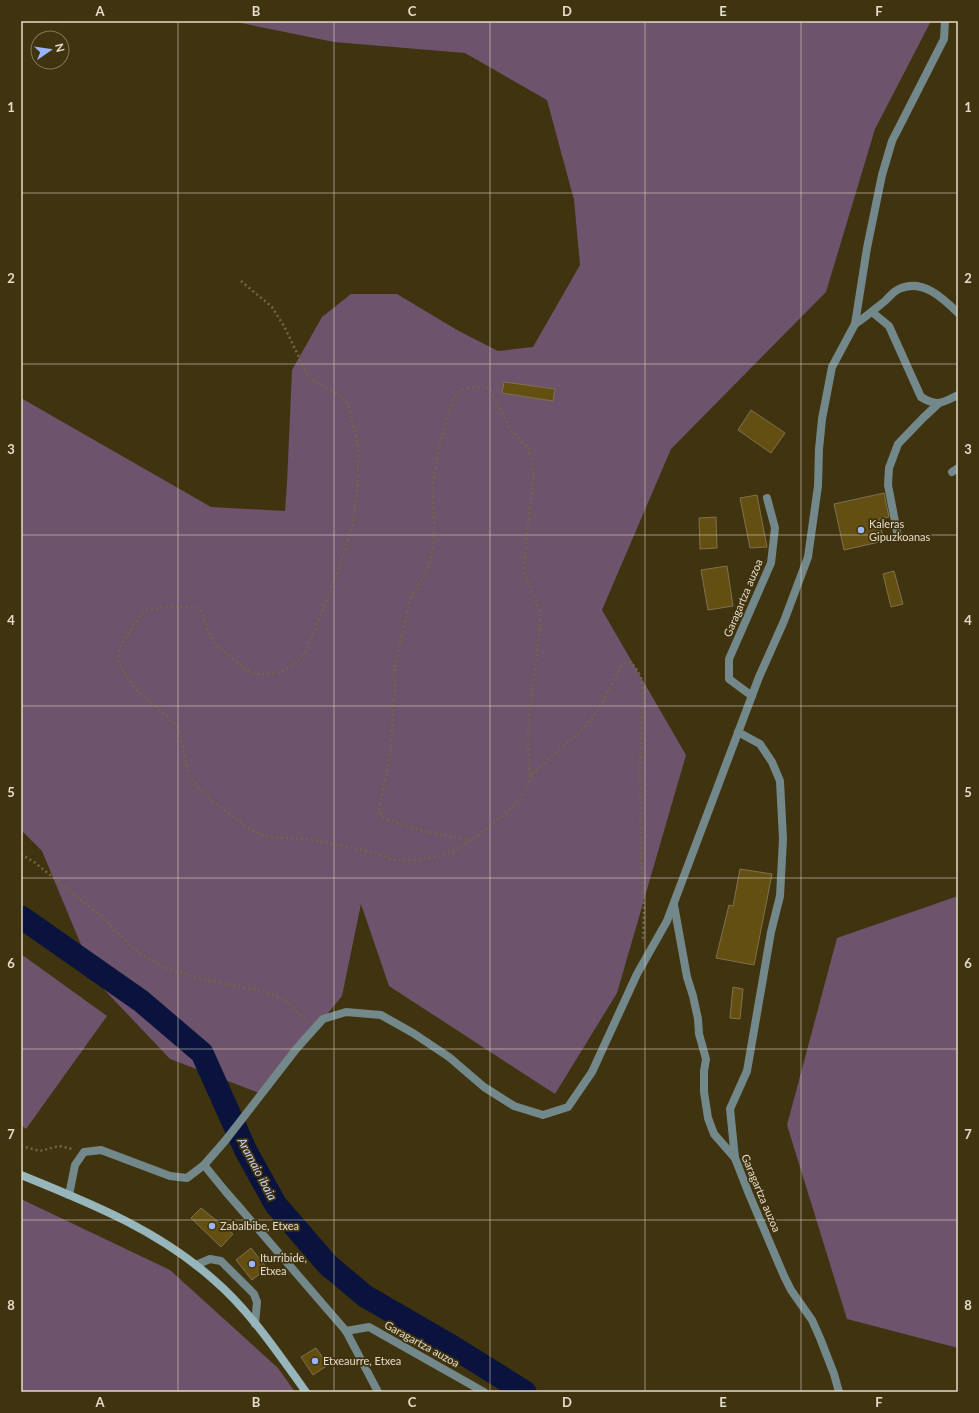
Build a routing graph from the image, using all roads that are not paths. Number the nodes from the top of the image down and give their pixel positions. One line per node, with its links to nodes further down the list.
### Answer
1 (945, 21): 4 (street)
2 (872, 312): 3 (street); 4 (street); 6 (street)
3 (958, 313)
4 (855, 324): 9 (street)
5 (958, 395): 6 (street)
6 (938, 404): 8 (street)
7 (768, 498): 9 (street, Garagartza auzoa)
8 (898, 537)
9 (752, 696): 10 (street)
10 (738, 732): 11 (street); 12 (street)
11 (674, 903): 12 (street, Garagartza auzoa); 13 (street)
12 (735, 1158): 22 (street, Garagartza auzoa)
13 (204, 1165): 15 (street); 18 (street)
14 (21, 1175): 15 (main road)
15 (69, 1195): 16 (main road)
16 (196, 1265): 17 (main road); 17 (street)
17 (255, 1324): 19 (main road)
18 (346, 1331): 20 (street); 21 (street, Garagartza auzoa)
19 (306, 1392)
20 (378, 1392)
21 (484, 1392)
22 (839, 1392)

